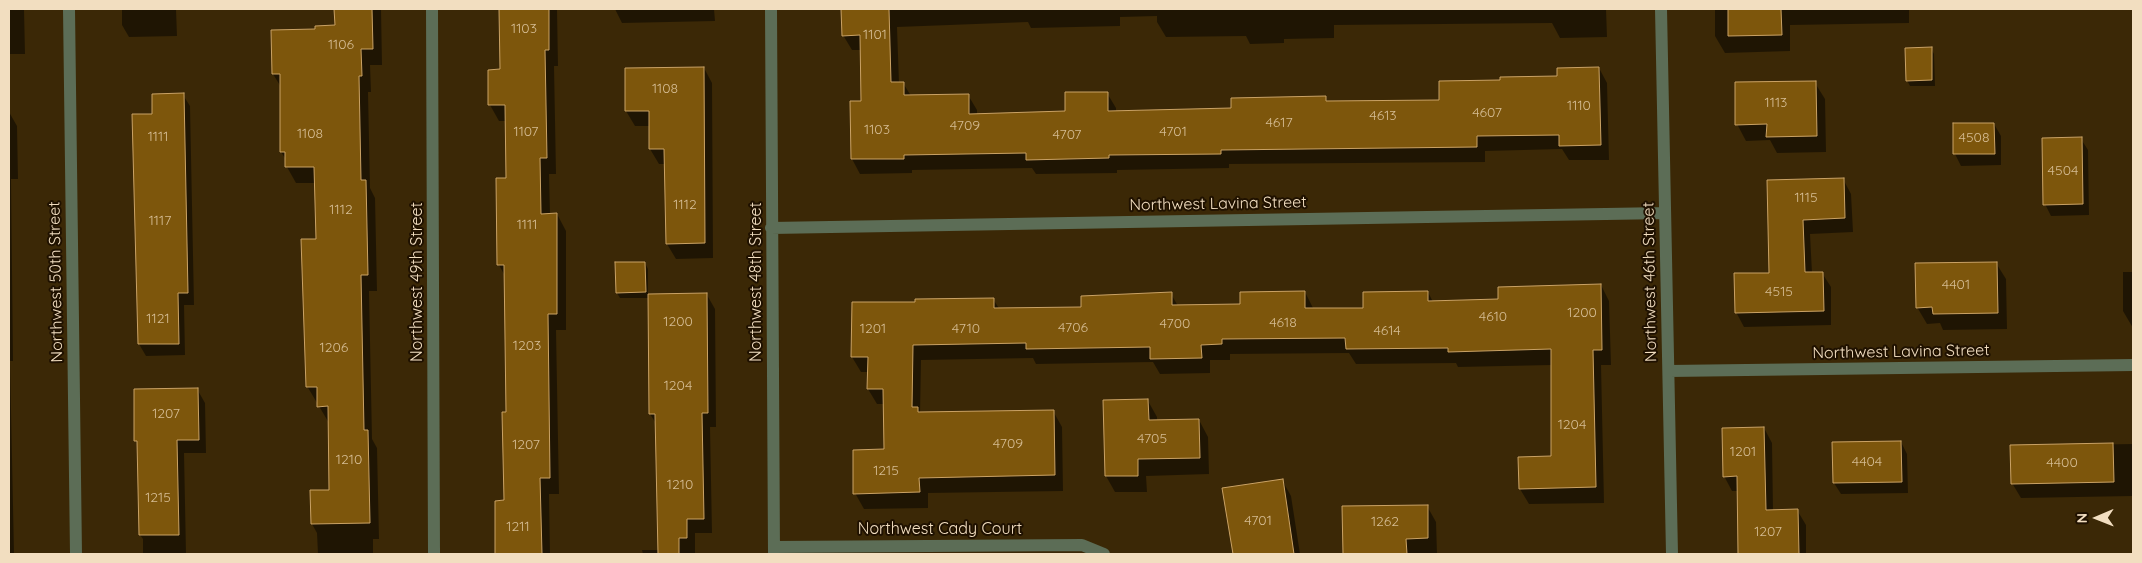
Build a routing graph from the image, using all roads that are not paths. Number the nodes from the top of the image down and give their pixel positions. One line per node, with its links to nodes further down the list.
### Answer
1 (69, 9): 10 (street, Northwest 50th Street)
2 (432, 9): 11 (street, Northwest 49th Street)
3 (771, 9): 6 (street, Northwest 48th Street)
4 (1662, 9): 5 (street, Northwest 46th Street)
5 (1665, 213): 6 (street, Northwest Lavina Street); 8 (street, Northwest 46th Street)
6 (772, 228): 9 (street, Northwest 48th Street)
7 (2133, 365): 8 (street, Northwest Lavina Street)
8 (1668, 371): 13 (street, Northwest 46th Street)
9 (774, 550): 12 (street, Northwest Cady Court)
10 (76, 554)
11 (434, 554)
12 (1104, 554)
13 (1672, 554)

